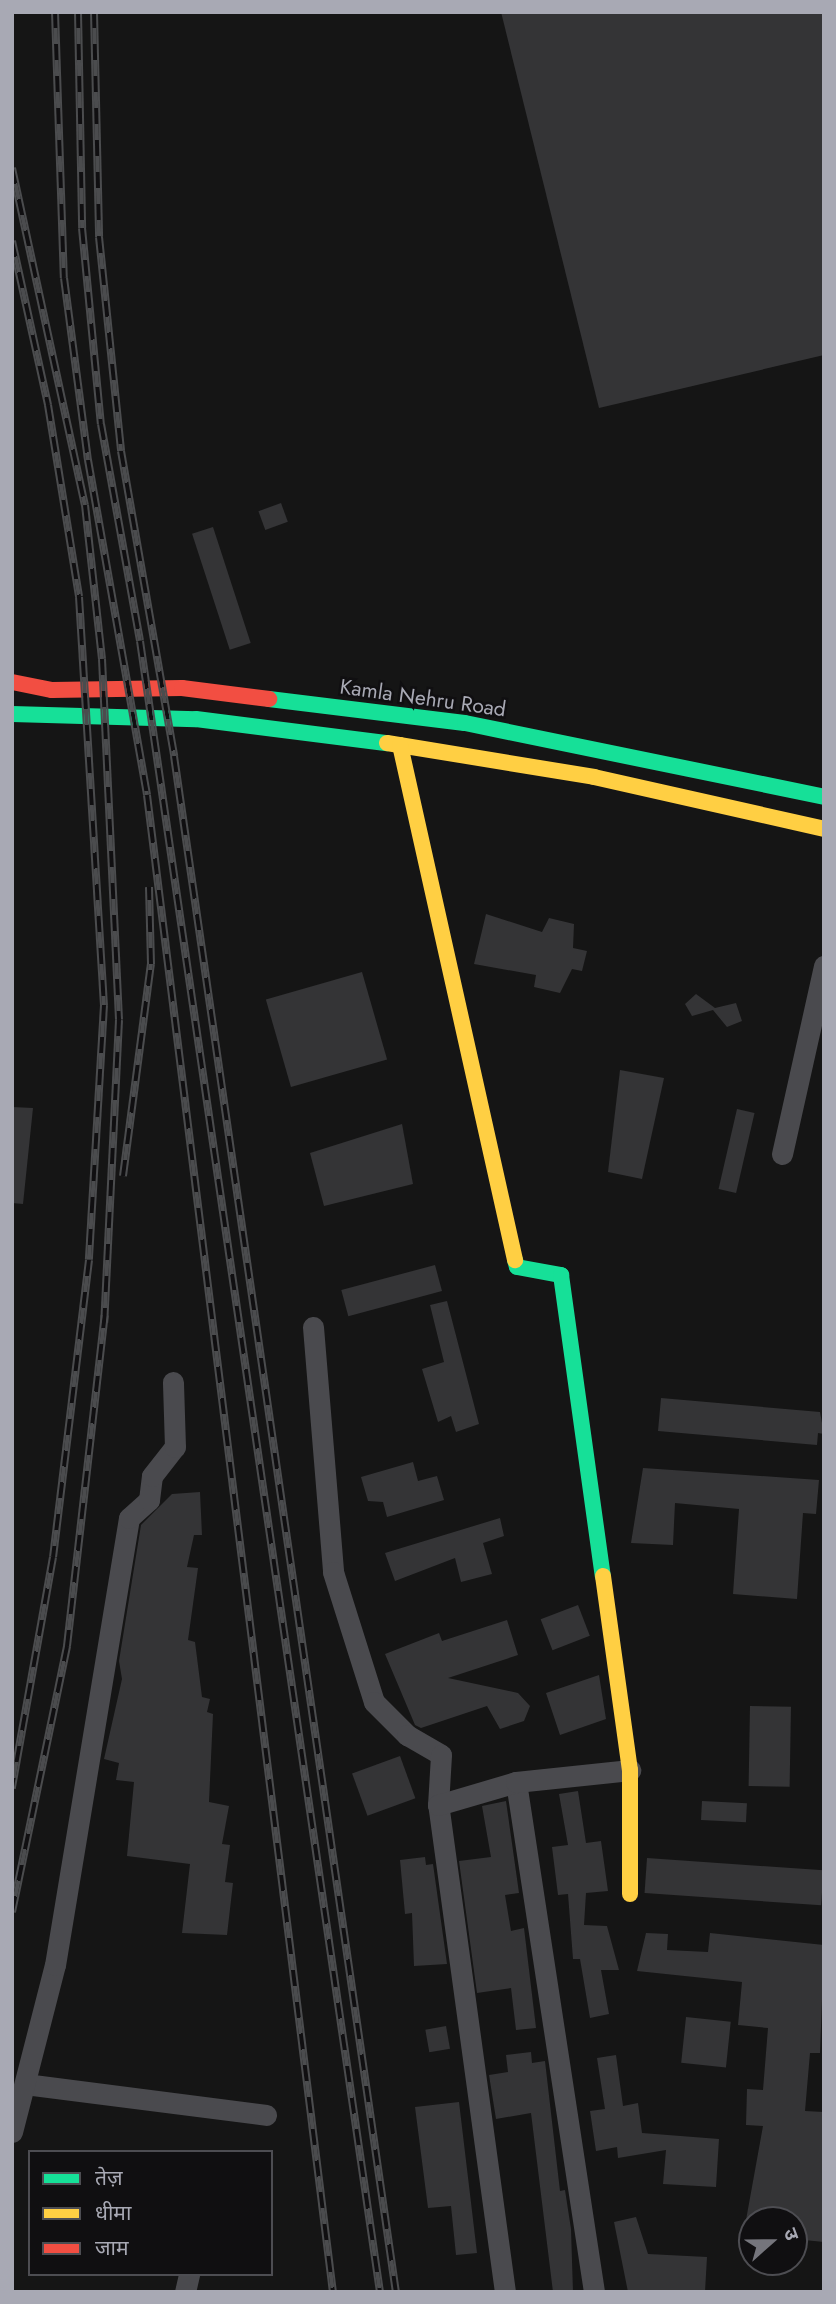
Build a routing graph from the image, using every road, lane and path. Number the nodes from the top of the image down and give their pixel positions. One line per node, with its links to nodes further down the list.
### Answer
1 (12, 682): 4 (main road, Kamla Nehru Road)
2 (12, 714): 3 (main road)
3 (400, 745): 5 (main road); 12 (main road)
4 (601, 747): 5 (main road); 6 (main road, Kamla Nehru Road)
5 (594, 777): 7 (main road)
6 (824, 797)
7 (824, 829)
8 (824, 966): 9 (street)
9 (782, 1154)
10 (313, 1327): 14 (street)
11 (173, 1382): 16 (street)
12 (630, 1770): 13 (street); 15 (main road)
13 (516, 1782): 14 (street); 20 (street)
14 (438, 1804): 19 (street)
15 (630, 1895)
16 (24, 2084): 17 (street); 18 (street)
17 (266, 2115)
18 (12, 2132)
19 (505, 2292)
20 (594, 2292)

